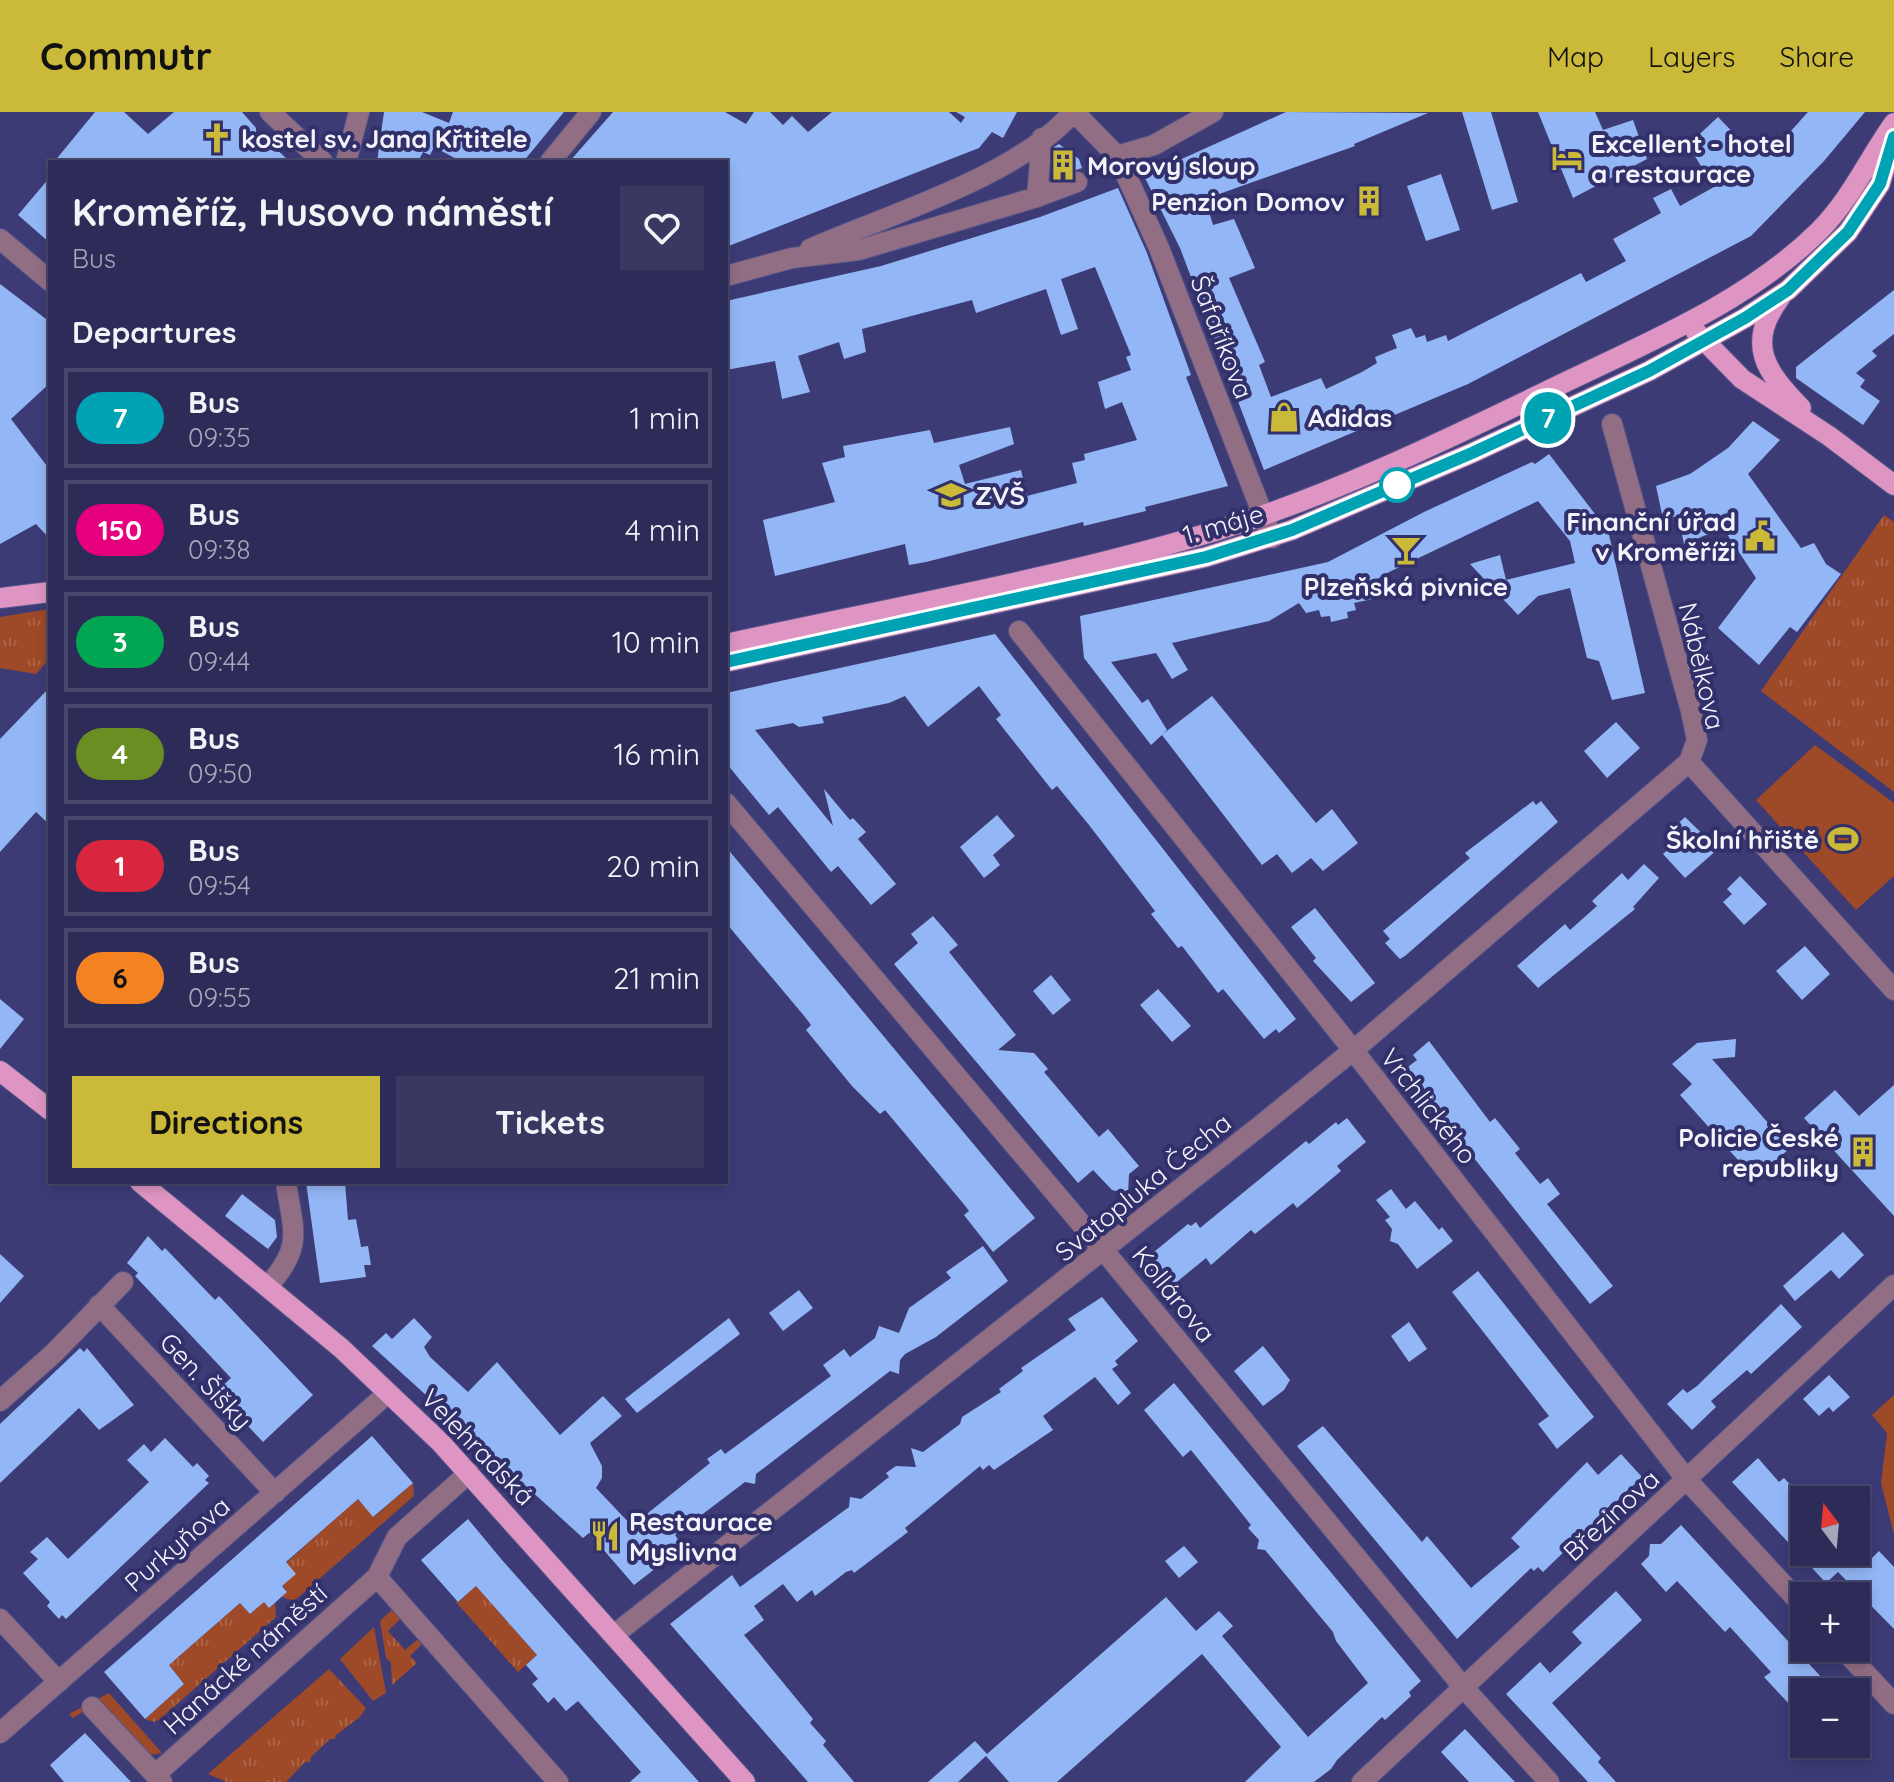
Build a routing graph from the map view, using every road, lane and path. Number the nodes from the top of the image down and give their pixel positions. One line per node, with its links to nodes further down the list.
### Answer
1 (270, 112): 10 (street)
2 (359, 112): 11 (street)
3 (591, 112): 12 (street)
4 (1073, 112): 8 (street); 9 (street, Šafaříkova)
5 (1213, 112): 9 (street)
6 (1894, 123): 20 (main road, 1. máje)
7 (1894, 137): 19 (main road)
8 (1042, 138): 14 (street); 16 (street)
9 (1117, 156): 25 (street, Šafaříkova)
10 (321, 160)
11 (347, 160)
12 (552, 160)
13 (1077, 182): 14 (street)
14 (1037, 197): 16 (street)
15 (0, 239): 18 (street)
16 (792, 258): 17 (street)
17 (728, 275)
18 (48, 279)
19 (1788, 290): 21 (main road, 1. máje); 23 (main road)
20 (1688, 322): 21 (main road); 25 (main road, 1. máje)
21 (1703, 341): 23 (main road); 26 (main road, 1. máje)
22 (1612, 424): 32 (street, Nábělkova)
23 (1829, 436): 24 (main road)
24 (1894, 485)
25 (1262, 514): 26 (street, Šafaříkova); 30 (main road, 1. máje)
26 (1272, 538): 31 (main road, 1. máje)
27 (48, 592): 28 (main road)
28 (0, 598)
29 (1019, 631): 35 (street, Vrchlického)
30 (728, 644)
31 (728, 662)
32 (1689, 762): 34 (street, Nábělkova); 35 (street, Svatopluka Čecha)
33 (728, 805): 40 (street, Kollárova)
34 (1894, 990)
35 (1353, 1050): 40 (street, Svatopluka Čecha); 48 (street, Vrchlického)
36 (0, 1071): 37 (main road)
37 (48, 1108)
38 (142, 1184): 43 (main road, Velehradská)
39 (286, 1184): 43 (street)
40 (1105, 1252): 53 (street, Svatopluka Čecha); 56 (street, Kollárova)
41 (123, 1282): 44 (street)
42 (1894, 1285): 48 (street, Březinova)
43 (268, 1286): 45 (main road, Velehradská)
44 (99, 1305): 46 (street); 49 (street, Gen. Šišky)
45 (388, 1393): 47 (main road, Velehradská); 49 (street, Purkyňova)
46 (0, 1401)
47 (469, 1473): 50 (street, Hanácké náměstí); 53 (main road, Velehradská)
48 (1687, 1480): 51 (street, Vrchlického); 56 (street, Březinova)
49 (275, 1493): 55 (street, Purkyňova)
50 (377, 1577): 60 (street, Hanácké náměstí); 61 (street)
51 (1790, 1592)
52 (0, 1619): 55 (street)
53 (615, 1634): 62 (main road, Velehradská)
54 (1855, 1662): 57 (street)
55 (59, 1682): 59 (street, Purkyňova)
56 (1464, 1688): 63 (street, Březinova); 64 (street, Kollárova)
57 (1894, 1704)
58 (92, 1707): 60 (street)
59 (0, 1733)
60 (159, 1778)
61 (558, 1782)
62 (745, 1782)
63 (1362, 1782)
64 (1549, 1782)

